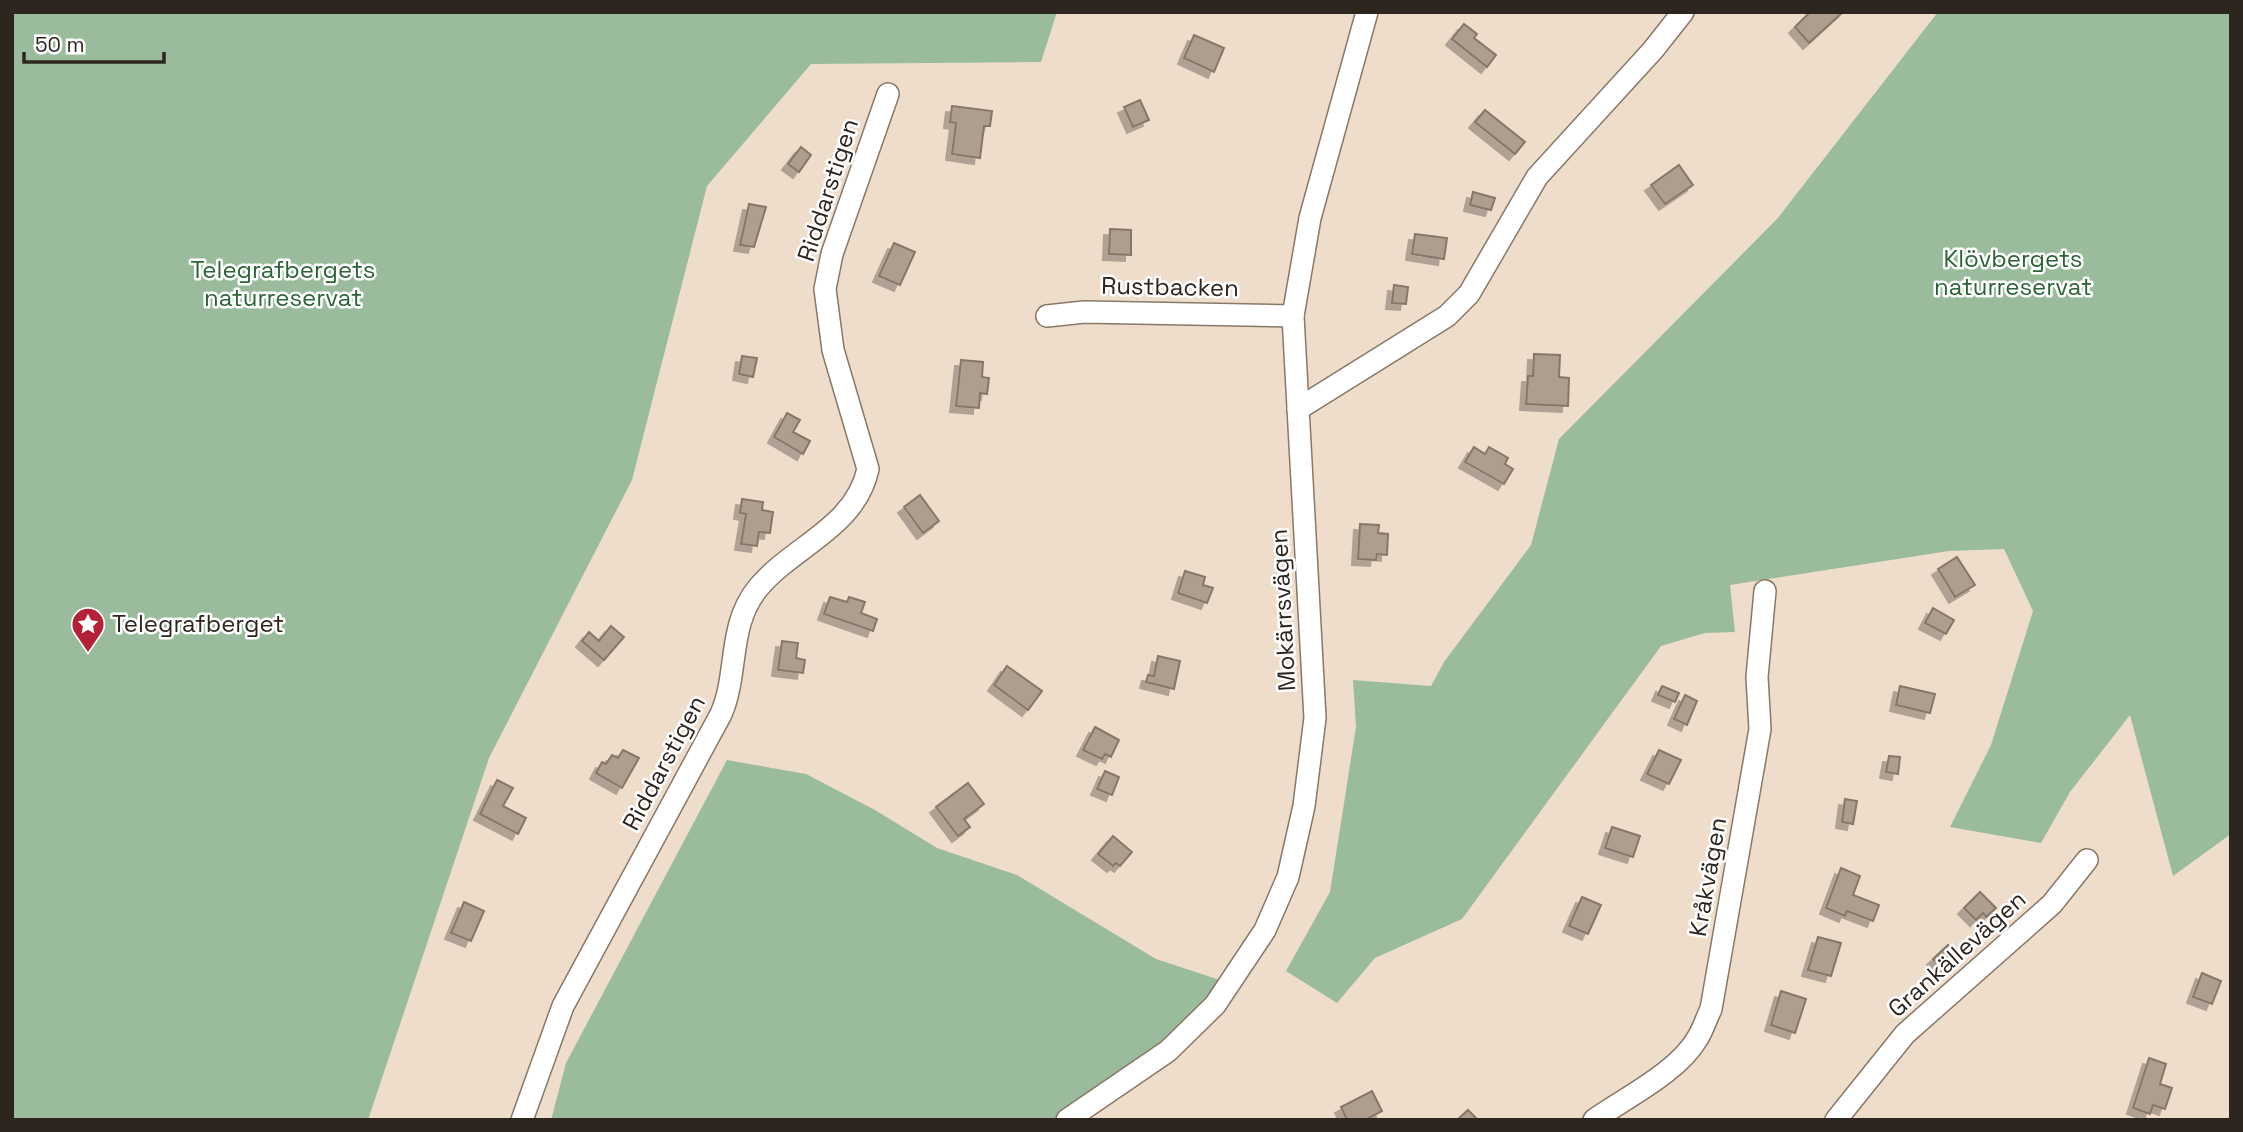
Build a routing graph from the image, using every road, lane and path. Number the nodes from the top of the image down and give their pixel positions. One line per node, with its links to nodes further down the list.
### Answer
1 (1367, 12): 5 (street, Mokärrsvägen)
2 (1683, 12): 6 (street)
3 (888, 94): 9 (street, Riddarstigen)
4 (1047, 316): 5 (street, Rustbacken)
5 (1293, 316): 6 (street, Mokärrsvägen)
6 (1298, 409): 10 (street, Mokärrsvägen)
7 (1765, 591): 11 (street, Kråkvägen)
8 (2087, 860): 12 (street, Grankällevägen)
9 (522, 1120)
10 (1068, 1120)
11 (1594, 1120)
12 (1836, 1120)

